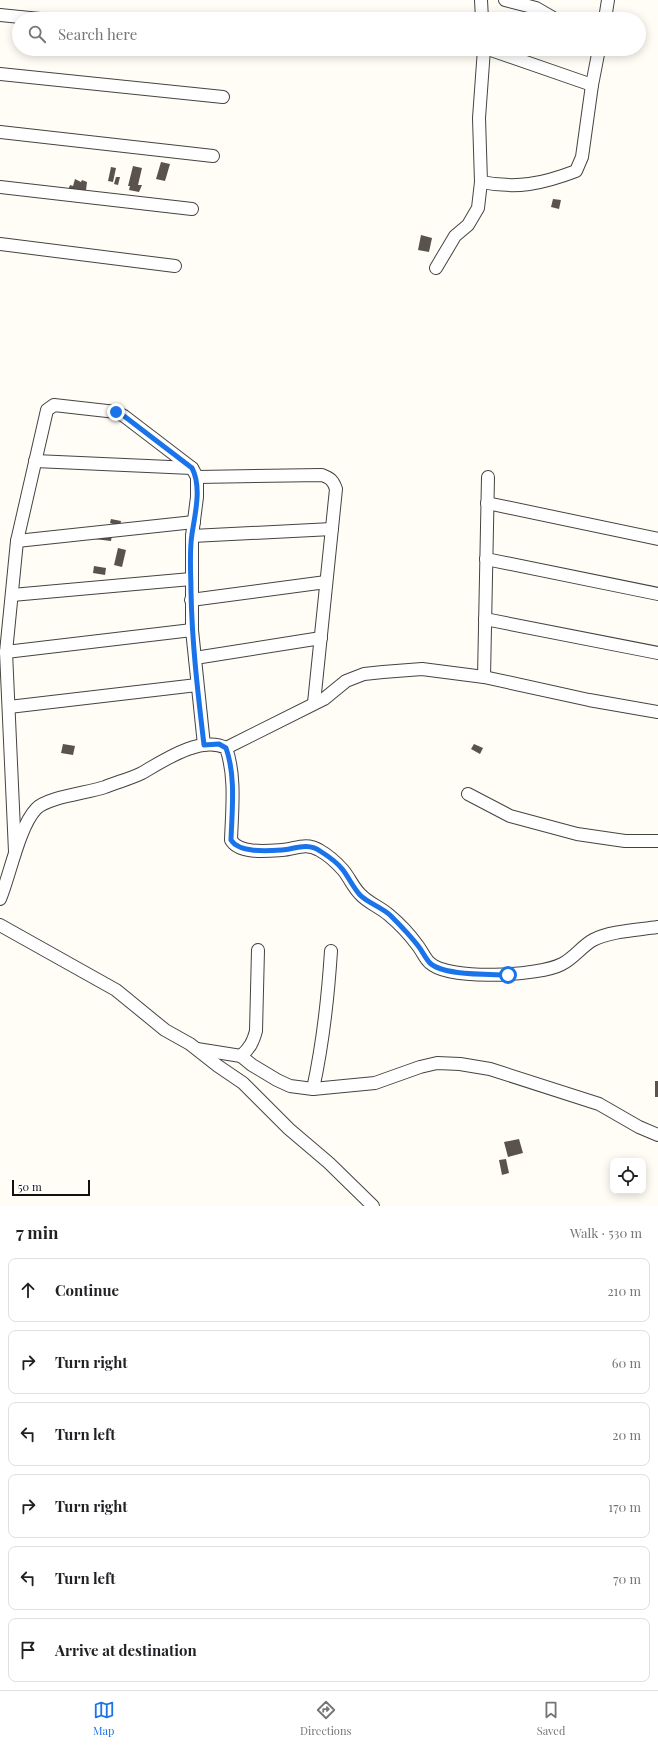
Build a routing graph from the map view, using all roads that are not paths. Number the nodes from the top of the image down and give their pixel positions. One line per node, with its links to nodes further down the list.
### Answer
1 (481, 0): 4 (street)
2 (505, 0): 5 (street)
3 (608, 0): 6 (street)
4 (482, 12)
5 (543, 12)
6 (606, 12)
7 (0, 15): 8 (street)
8 (12, 16)
9 (483, 56): 17 (street)
10 (509, 56): 13 (street)
11 (598, 56): 13 (street)
12 (0, 74): 14 (street)
13 (592, 84): 17 (street)
14 (222, 97)
15 (0, 132): 16 (street)
16 (213, 156)
17 (481, 182): 22 (street)
18 (0, 187): 19 (street)
19 (192, 209)
20 (0, 244): 21 (street)
21 (175, 266)
22 (436, 268)
23 (35, 461): 24 (street); 24 (street); 31 (street)
24 (195, 473): 27 (street); 28 (street)
25 (488, 478): 26 (street)
26 (487, 503): 30 (street); 32 (street)
27 (194, 522): 29 (street); 31 (street)
28 (332, 529): 29 (street); 34 (street)
29 (192, 536): 33 (street)
30 (658, 539)
31 (17, 541): 36 (street)
32 (486, 559): 35 (street); 38 (street)
33 (191, 579): 36 (street); 37 (street)
34 (326, 582): 37 (street); 40 (street)
35 (658, 594)
36 (12, 595): 41 (street)
37 (191, 600): 39 (street)
38 (485, 619): 42 (street); 44 (street)
39 (192, 630): 41 (street); 43 (street)
40 (321, 638): 43 (street); 46 (street)
41 (6, 652): 47 (street)
42 (658, 653)
43 (194, 658): 45 (street)
44 (484, 677): 46 (street); 48 (street)
45 (197, 685): 47 (street); 49 (street)
46 (314, 703): 50 (street)
47 (9, 707): 53 (street)
48 (658, 712)
49 (204, 745): 50 (street); 53 (street)
50 (226, 748): 56 (street)
51 (468, 794): 52 (street)
52 (658, 840)
53 (15, 852): 54 (street)
54 (0, 899)
55 (0, 925): 59 (street)
56 (658, 927)
57 (258, 950): 60 (street)
58 (332, 951): 61 (street)
59 (197, 1050): 60 (street); 63 (street)
60 (241, 1056): 61 (street)
61 (313, 1089): 62 (street)
62 (658, 1135)
63 (373, 1206)

